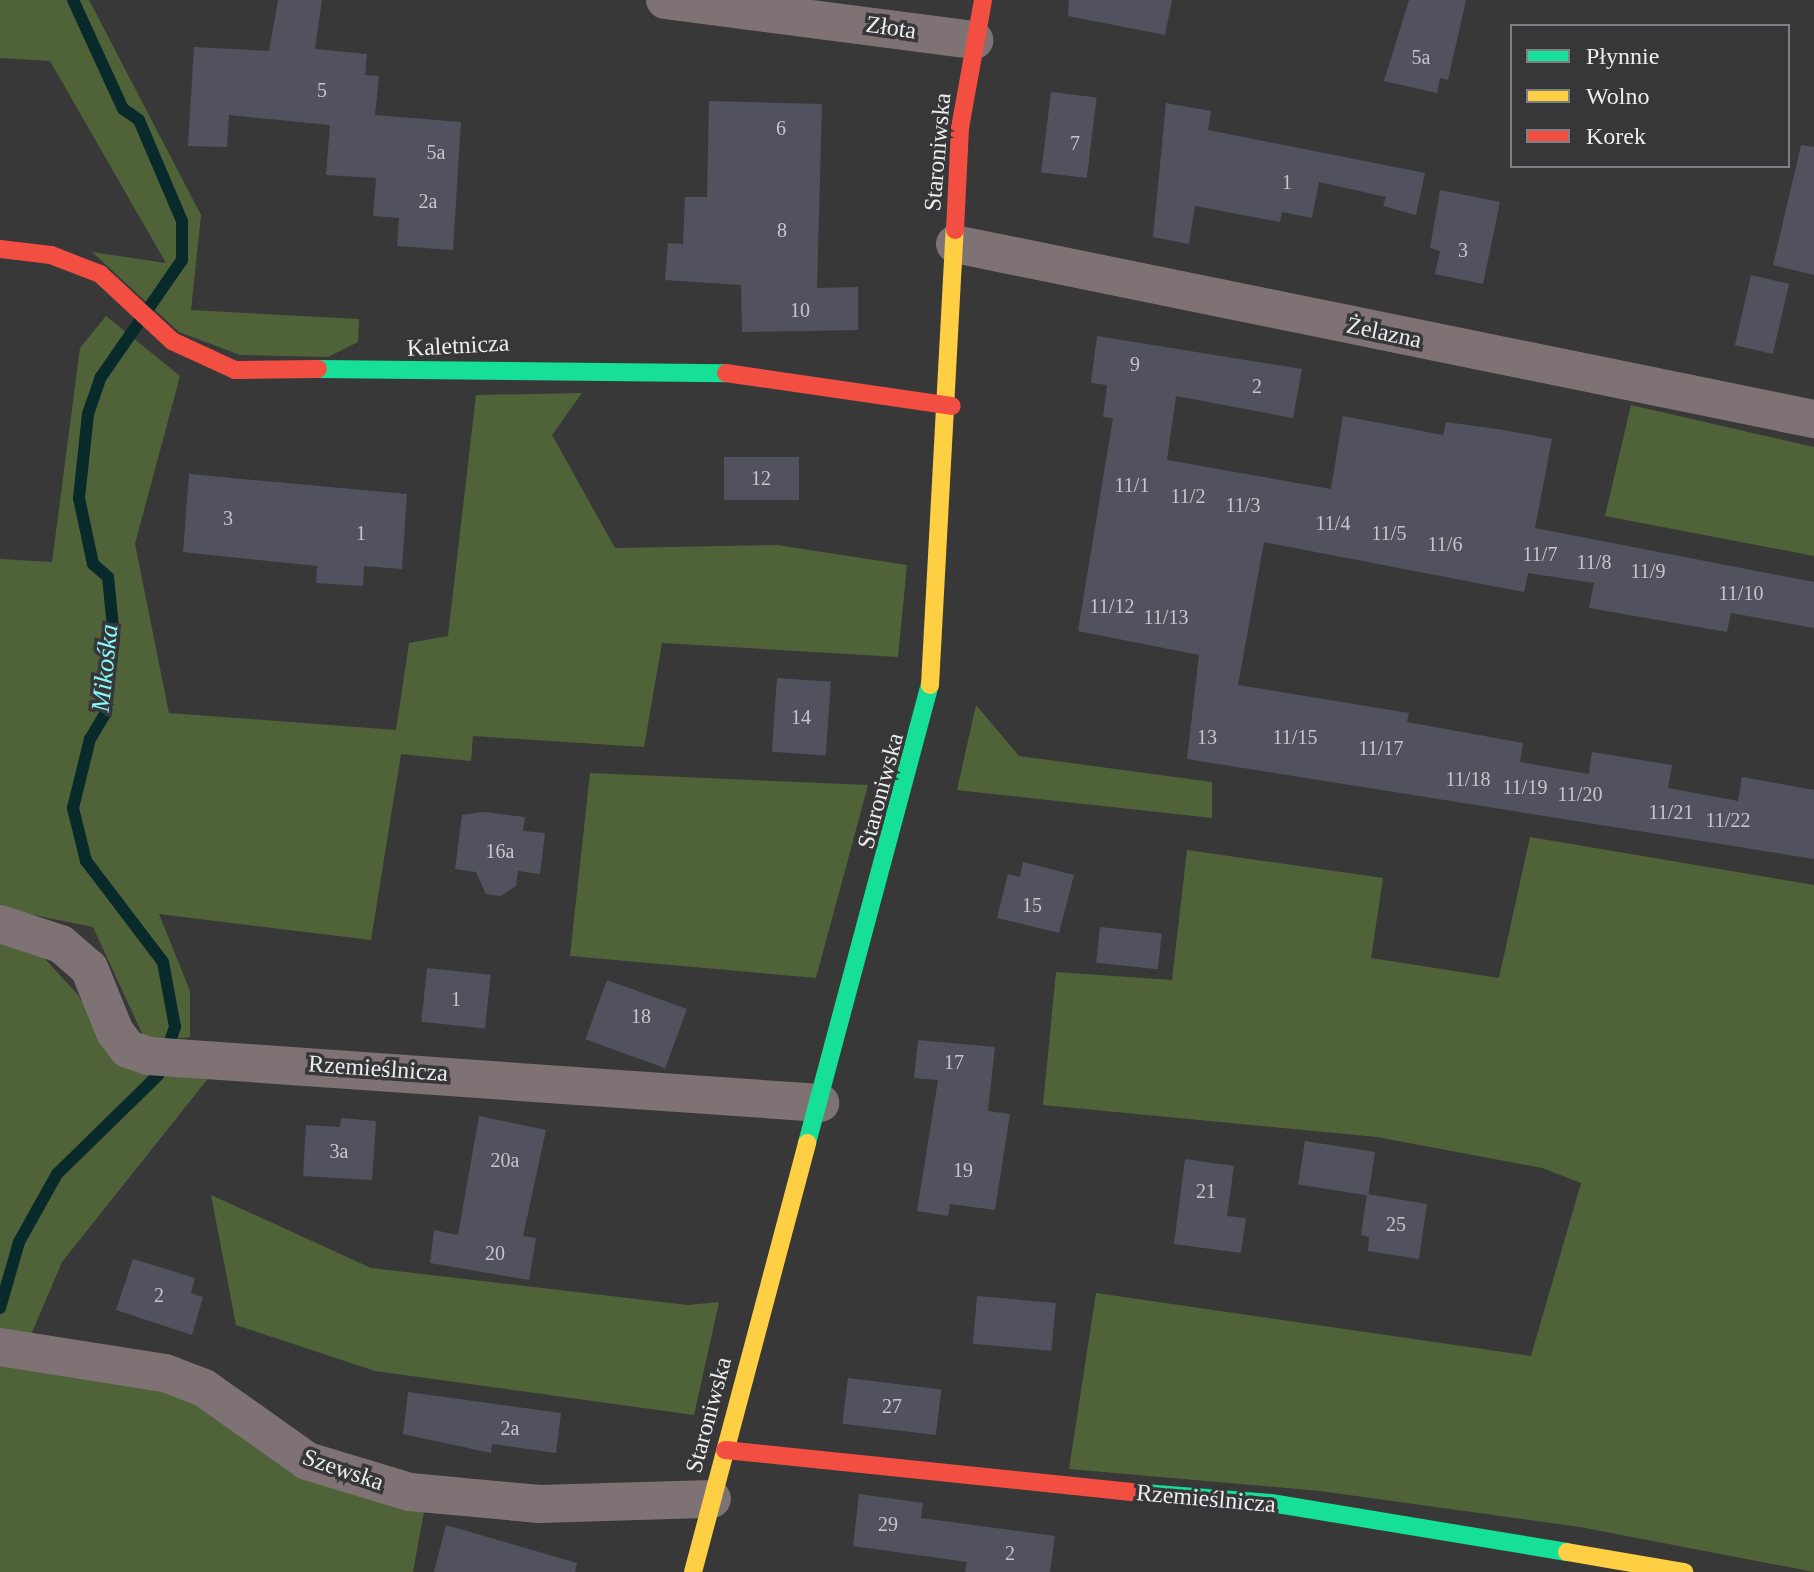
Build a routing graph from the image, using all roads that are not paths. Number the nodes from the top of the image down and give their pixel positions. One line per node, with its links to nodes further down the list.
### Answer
1 (665, 0): 3 (street, Złota)
2 (983, 0): 3 (street, Staroniwska)
3 (974, 40): 4 (street, Staroniwska)
4 (955, 244): 6 (street, Staroniwska); 7 (street, Żelazna)
5 (0, 249): 6 (street, Kaletnicza)
6 (952, 406): 9 (street, Staroniwska)
7 (1814, 419)
8 (0, 924): 9 (street, Rzemieślnicza)
9 (820, 1103): 11 (street, Staroniwska)
10 (16, 1349): 12 (street, Szewska)
11 (725, 1450): 12 (street, Staroniwska); 14 (street, Rzemieślnicza)
12 (712, 1499): 13 (street, Staroniwska)
13 (693, 1572)
14 (1684, 1572)

